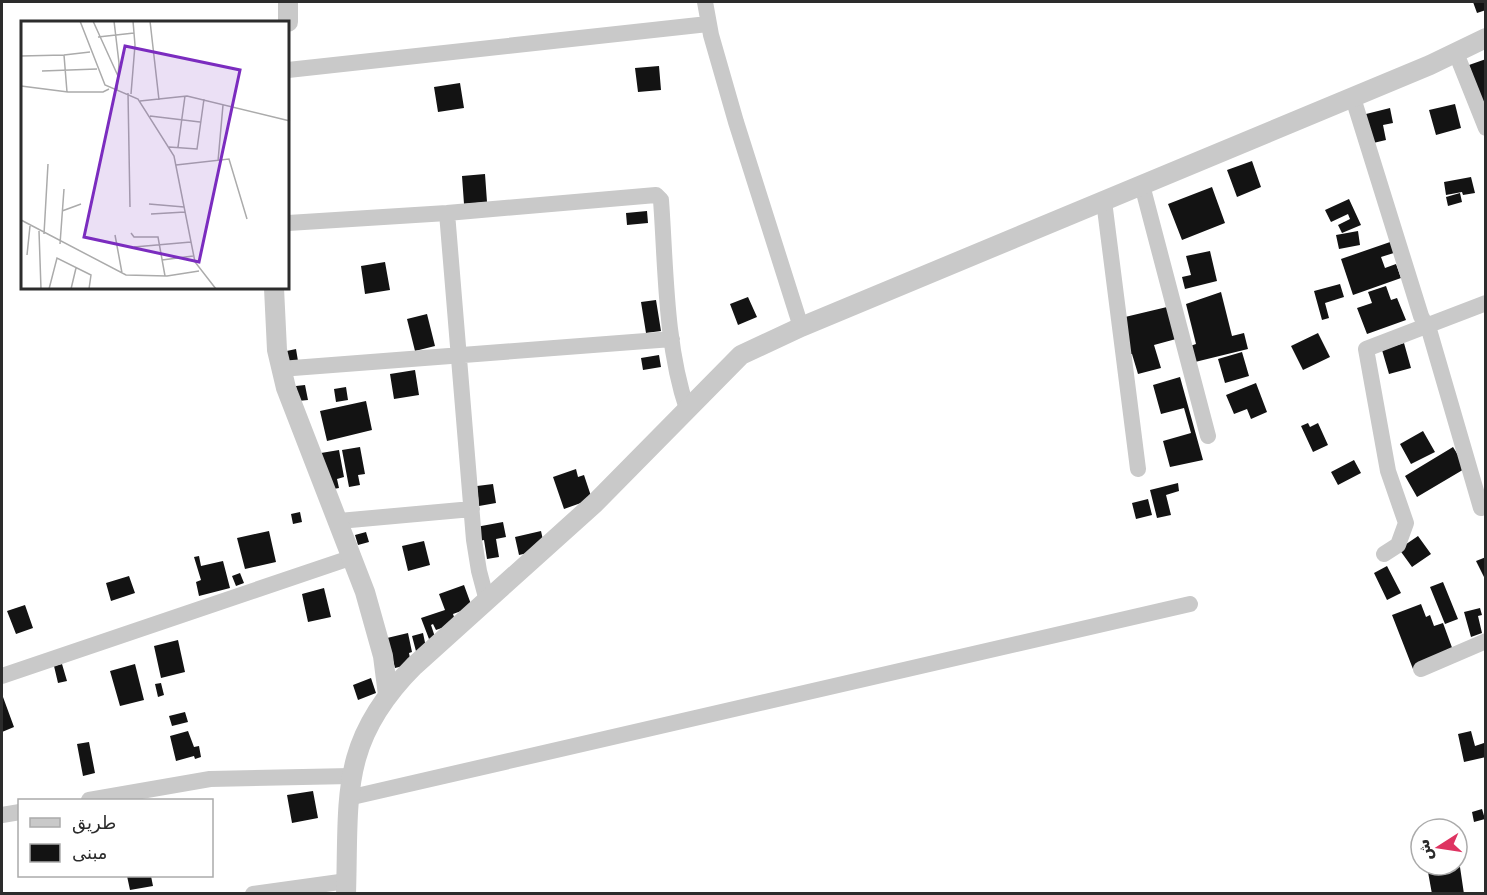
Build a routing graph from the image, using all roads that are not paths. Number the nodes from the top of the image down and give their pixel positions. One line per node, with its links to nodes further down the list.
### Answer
1 (288, 2): 3 (street)
2 (705, 2): 4 (street)
3 (288, 21)
4 (708, 24): 7 (street); 17 (street)
5 (1485, 38): 6 (street)
6 (1456, 53): 8 (street); 9 (street)
7 (290, 69)
8 (1353, 98): 10 (street); 16 (street)
9 (1485, 128)
10 (1142, 185): 11 (street); 22 (street)
11 (1104, 201): 17 (street); 23 (street)
12 (447, 213): 13 (street); 18 (street); 19 (street)
13 (290, 223)
14 (274, 290): 20 (street)
15 (1485, 303): 16 (street)
16 (1426, 325): 24 (street); 27 (street)
17 (801, 327): 21 (street)
18 (672, 339): 19 (street); 21 (street)
19 (459, 355): 20 (street); 25 (street)
20 (280, 369): 26 (street)
21 (687, 409): 29 (street)
22 (1208, 436)
23 (1138, 469)
24 (1481, 508)
25 (472, 509): 26 (street); 29 (street)
26 (339, 521): 28 (street)
27 (1384, 554)
28 (353, 557): 33 (street); 34 (street)
29 (487, 601): 34 (street)
30 (1190, 604): 36 (street)
31 (1485, 641): 32 (street)
32 (1421, 669)
33 (2, 676)
34 (388, 695): 35 (street)
35 (351, 776): 36 (street); 37 (street)
36 (348, 798): 40 (street)
37 (100, 799)
38 (18, 812): 39 (street)
39 (2, 815)
40 (346, 887): 41 (street)
41 (253, 894)

